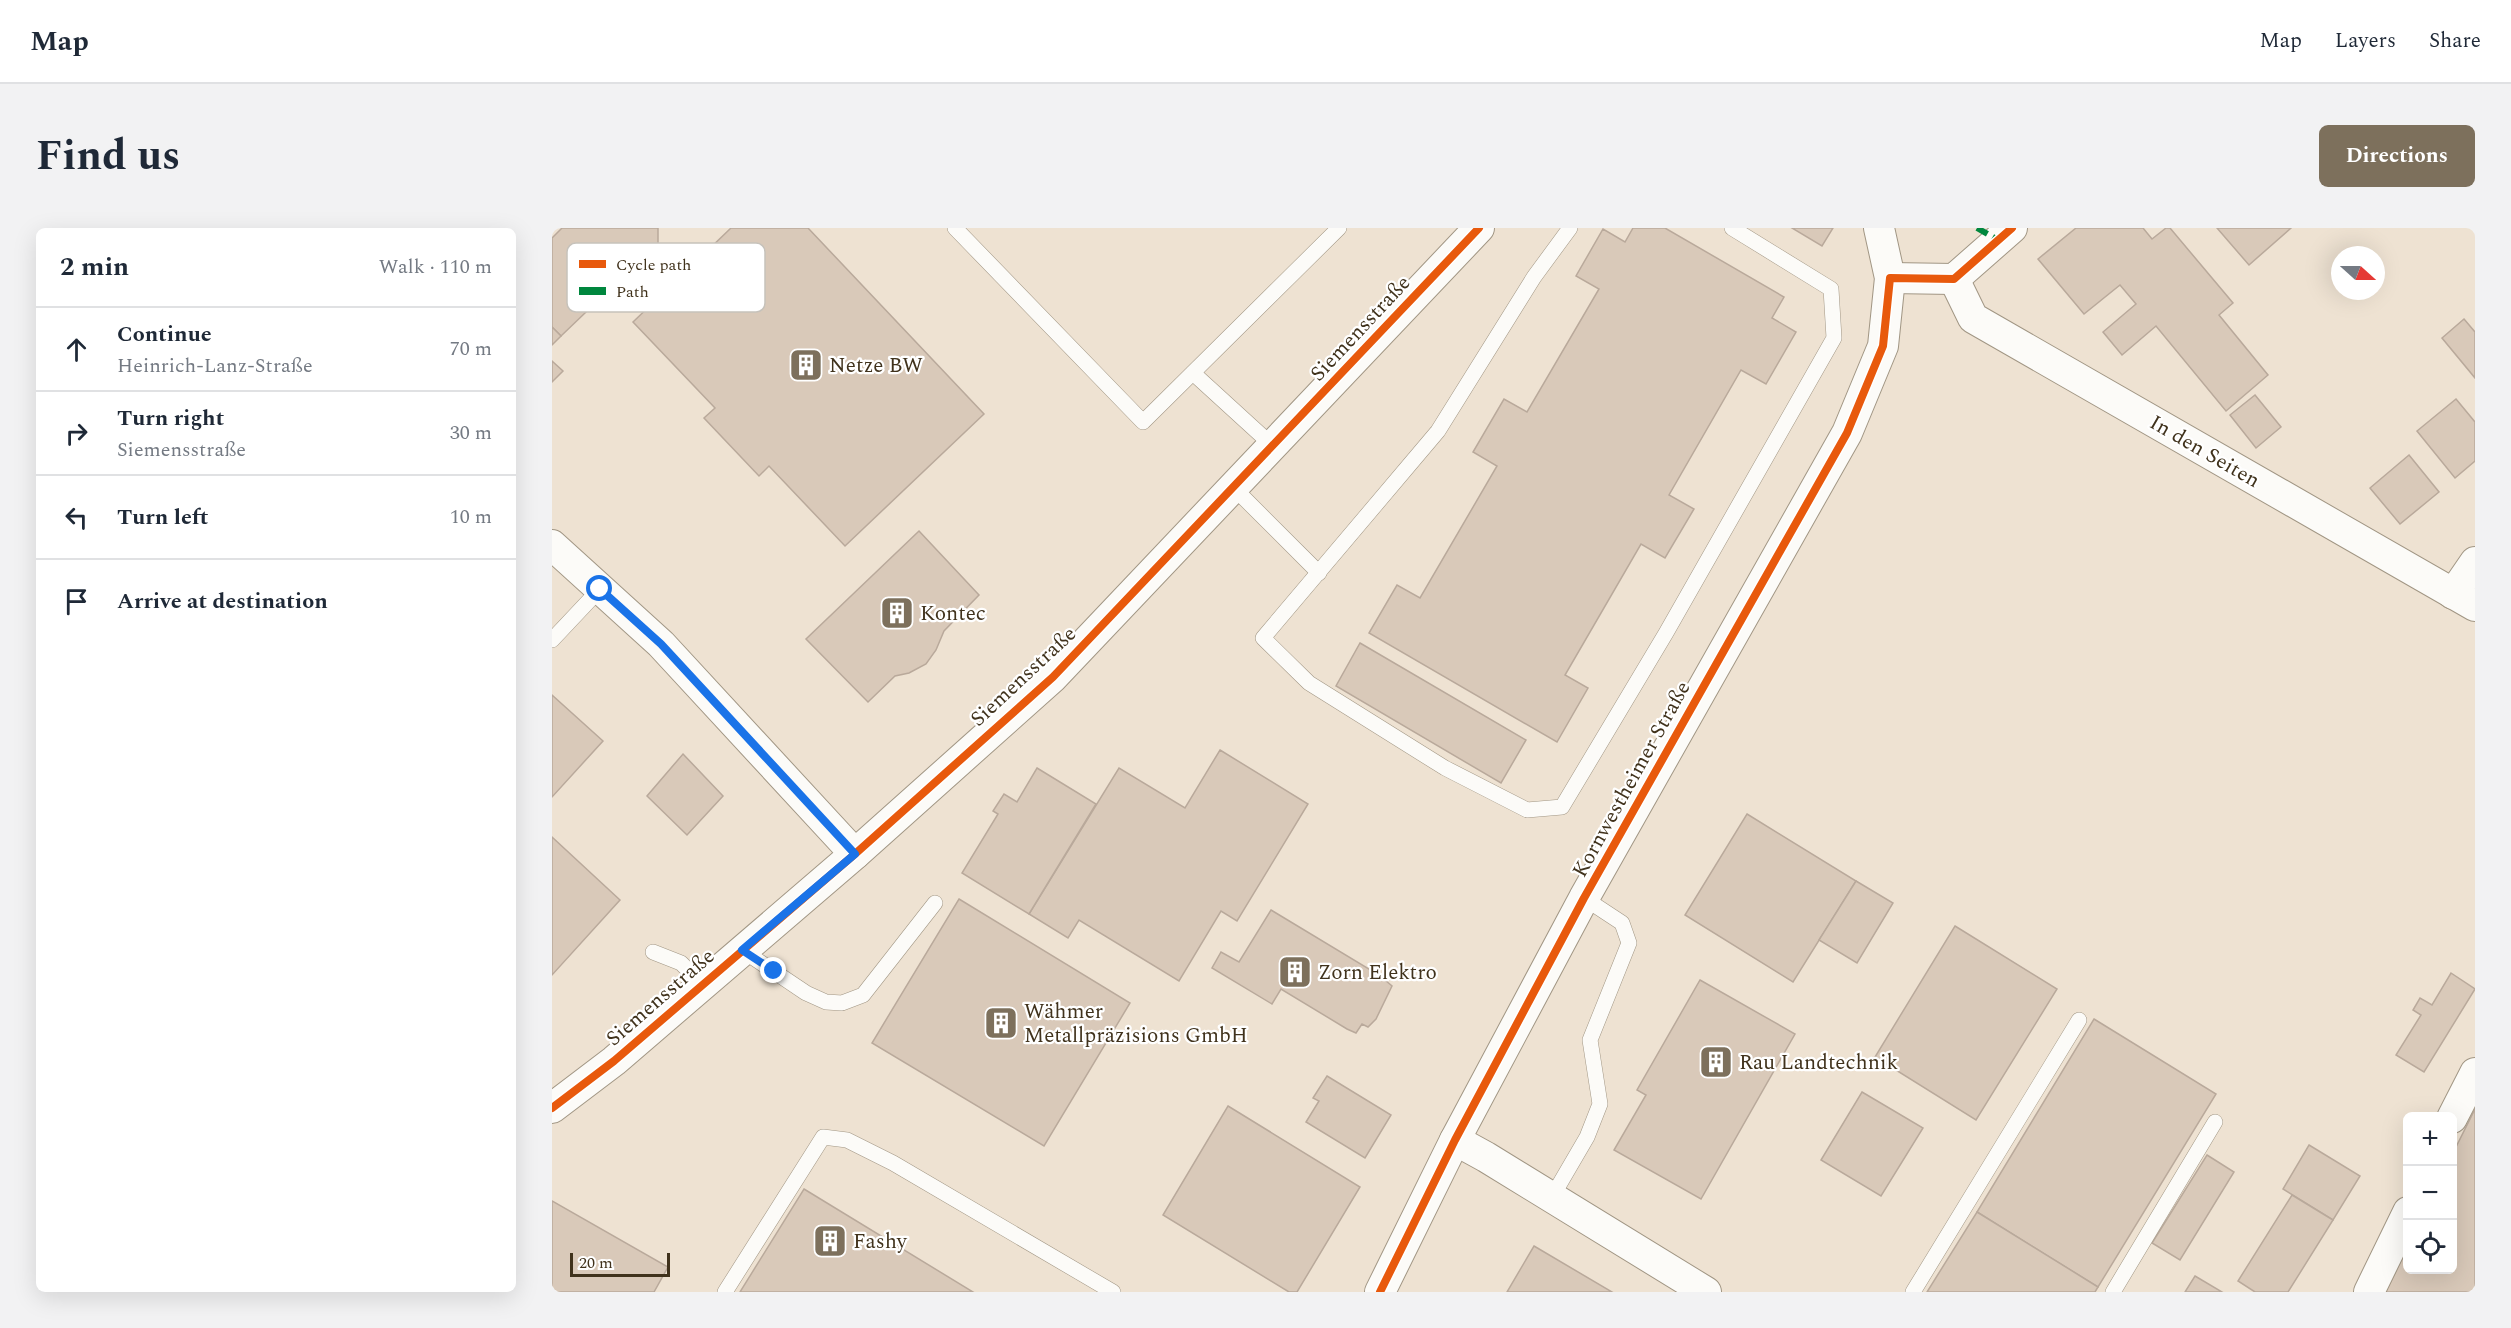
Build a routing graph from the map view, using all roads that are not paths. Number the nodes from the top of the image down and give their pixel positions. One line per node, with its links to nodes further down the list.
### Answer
1 (954, 228): 10 (lane)
2 (1339, 228): 10 (lane)
3 (1479, 228): 11 (street, Siemensstraße)
4 (1570, 228): 15 (lane)
5 (1731, 228): 15 (lane)
6 (1879, 228): 8 (street, Kornwestheimer Straße)
7 (2012, 228): 9 (street)
8 (1890, 278): 9 (street); 20 (street, Kornwestheimer Straße)
9 (1954, 279): 17 (street, In den Seiten)
10 (1193, 372): 11 (lane)
11 (1273, 446): 12 (street, Siemensstraße)
12 (1233, 488): 15 (lane); 19 (street, Siemensstraße)
13 (552, 545): 16 (street)
14 (2475, 562): 17 (street)
15 (1318, 573)
16 (600, 589): 18 (lane); 19 (street)
17 (2464, 600)
18 (552, 640)
19 (855, 854): 22 (street, Siemensstraße)
20 (1584, 898): 30 (street, Kornwestheimer Straße); 31 (lane)
21 (935, 903): 22 (lane)
22 (742, 950): 24 (street, Siemensstraße)
23 (653, 952): 24 (lane)
24 (702, 984): 27 (street, Siemensstraße)
25 (2079, 1020): 37 (lane)
26 (2475, 1073): 28 (street)
27 (552, 1108)
28 (2455, 1112)
29 (2215, 1122): 38 (lane)
30 (1455, 1140): 31 (street); 35 (street, Kornwestheimer Straße)
31 (1552, 1197): 36 (street)
32 (2404, 1220): 39 (street)
33 (725, 1292): 34 (lane)
34 (1113, 1292)
35 (1380, 1292)
36 (1706, 1292)
37 (1913, 1292)
38 (2113, 1292)
39 (2369, 1292)

